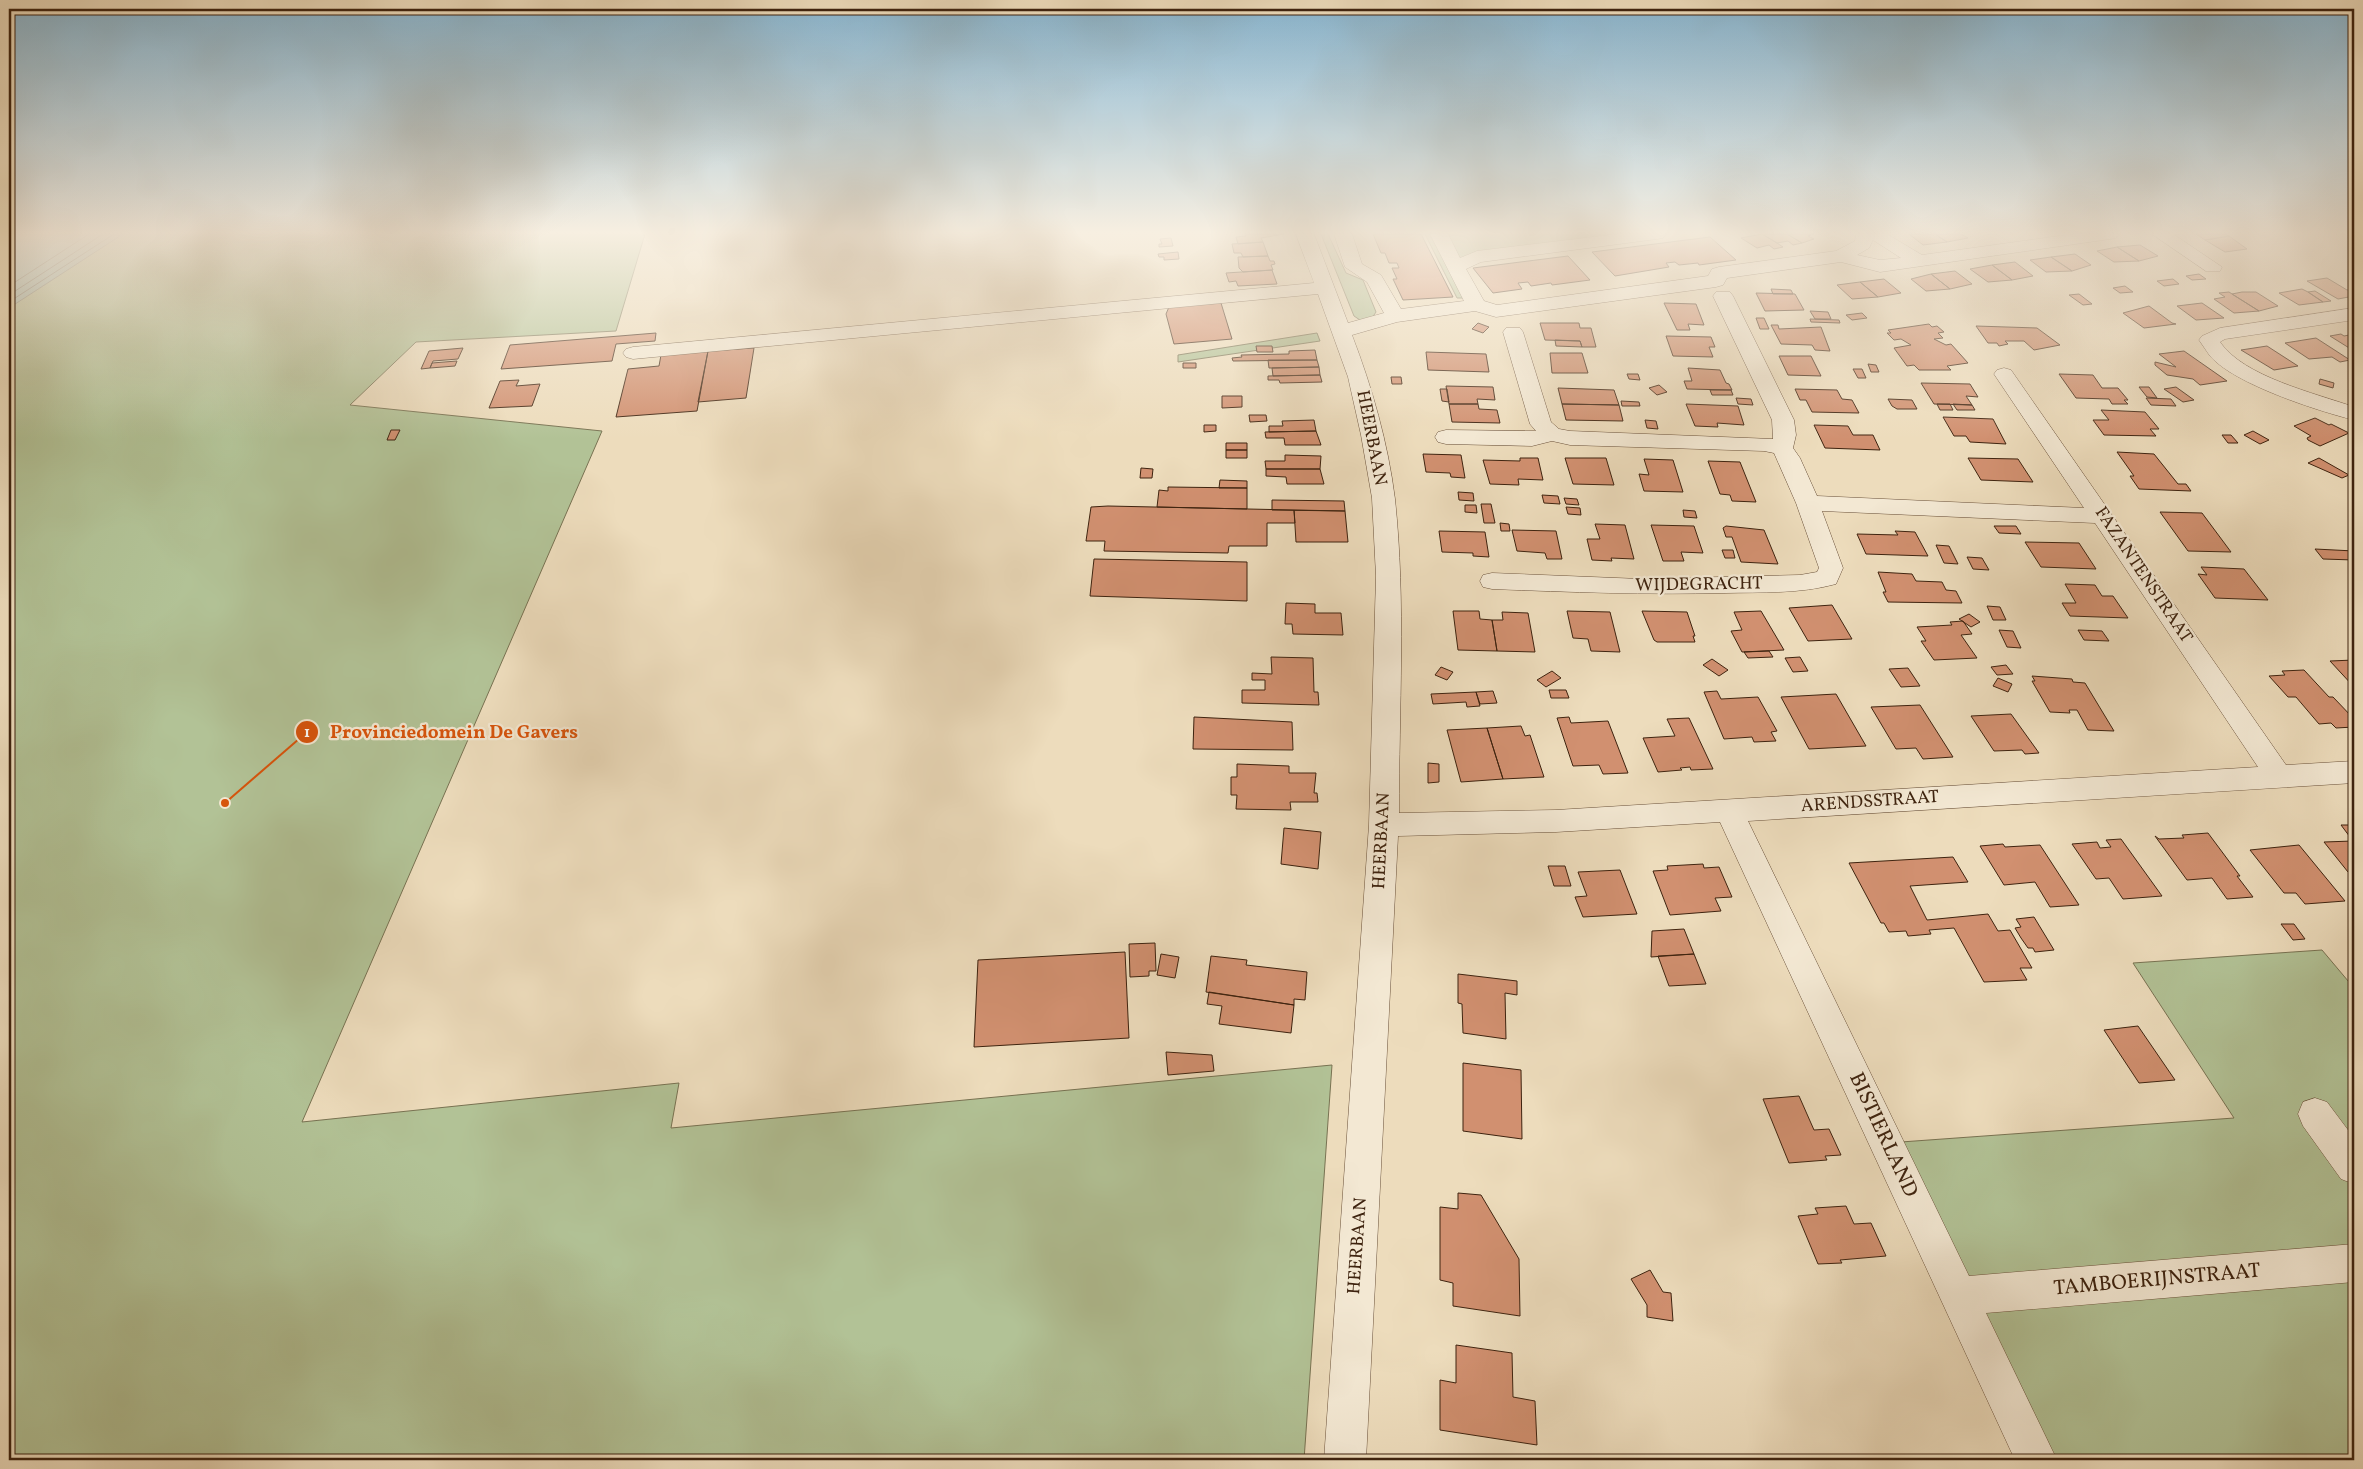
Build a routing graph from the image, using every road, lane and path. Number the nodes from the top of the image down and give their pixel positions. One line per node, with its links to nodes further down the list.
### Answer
1 (1167, 303): 11 (street)
2 (1329, 303): 9 (street, HEERBAAN)
3 (1387, 303): 8 (street)
4 (1559, 303): 6 (street)
5 (1725, 303): 16 (street)
6 (1476, 305): 8 (street)
7 (2354, 314): 13 (street)
8 (1395, 316): 9 (street)
9 (1340, 332): 23 (street, HEERBAAN)
10 (1513, 332): 14 (street)
11 (633, 354)
12 (2004, 374): 18 (street, FAZANTENSTRAAT)
13 (2354, 414)
14 (1552, 434): 15 (street); 16 (street)
15 (1446, 437)
16 (1782, 448): 17 (street, WIJDEGRACHT)
17 (1808, 503): 18 (street); 19 (street, WIJDEGRACHT)
18 (2102, 516): 21 (street, FAZANTENSTRAAT)
19 (1492, 581)
20 (2354, 772): 21 (street, ARENDSSTRAAT)
21 (2279, 777): 22 (street, ARENDSSTRAAT)
22 (1729, 811): 23 (street, ARENDSSTRAAT); 27 (street, BISTIERLAND)
23 (1384, 825): 28 (street, HEERBAAN)
24 (2315, 1114): 25 (street)
25 (2354, 1167)
26 (2354, 1263): 27 (street, TAMBOERIJNSTRAAT)
27 (1959, 1296): 29 (street, BISTIERLAND)
28 (1345, 1460)
29 (2036, 1460)

